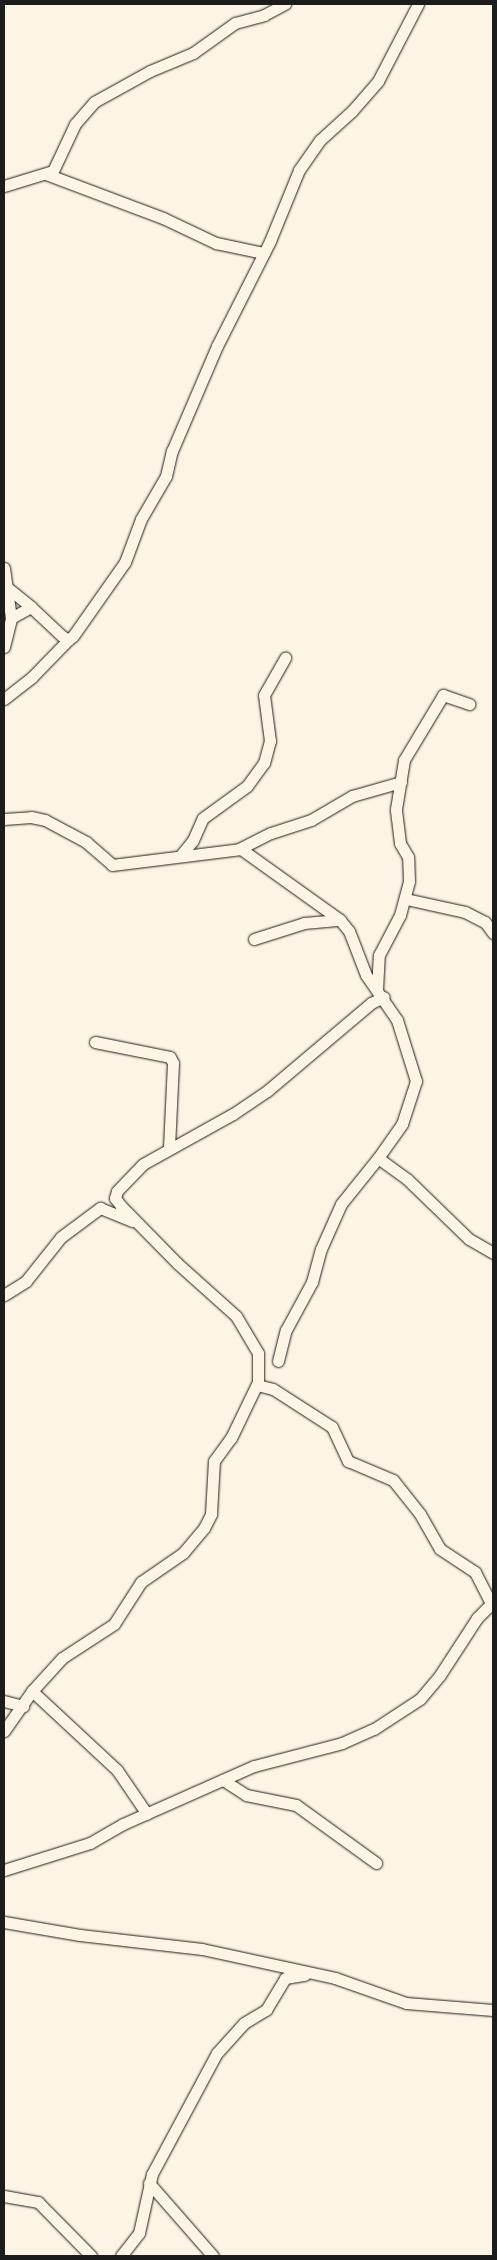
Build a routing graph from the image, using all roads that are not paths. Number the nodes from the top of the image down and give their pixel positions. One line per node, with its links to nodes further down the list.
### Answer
1 (285, 4): 3 (street)
2 (418, 4): 5 (street)
3 (46, 174): 4 (street); 5 (street)
4 (4, 186)
5 (264, 253): 10 (street)
6 (4, 568): 7 (street)
7 (9, 589): 8 (street); 9 (street)
8 (31, 607): 9 (street); 10 (street)
9 (11, 618): 11 (street)
10 (68, 640): 13 (street)
11 (4, 647)
12 (285, 658): 18 (street)
13 (4, 699)
14 (469, 704): 15 (street)
15 (401, 782): 17 (street); 19 (street)
16 (4, 819): 18 (street)
17 (239, 849): 18 (street); 20 (street)
18 (181, 855)
19 (406, 899): 21 (street); 23 (street)
20 (340, 920): 22 (street); 23 (street)
21 (493, 933)
22 (254, 938)
23 (380, 994): 25 (street); 26 (street)
24 (95, 1042): 25 (street)
25 (169, 1147): 27 (street)
26 (378, 1158): 28 (street); 30 (street)
27 (138, 1223): 29 (street); 31 (street)
28 (493, 1253)
29 (4, 1295)
30 (278, 1361)
31 (257, 1385): 32 (street); 33 (street)
32 (492, 1603): 37 (street)
33 (32, 1691): 35 (street); 38 (street)
34 (4, 1701): 35 (street)
35 (23, 1706): 36 (street)
36 (4, 1731)
37 (223, 1780): 38 (street); 39 (street)
38 (147, 1814): 40 (street)
39 (376, 1863)
40 (4, 1870)
41 (4, 1922): 42 (street)
42 (312, 1974): 43 (street); 44 (street)
43 (493, 2010)
44 (149, 2183): 47 (street); 48 (street)
45 (4, 2196): 46 (street)
46 (92, 2256)
47 (121, 2256)
48 (213, 2256)

